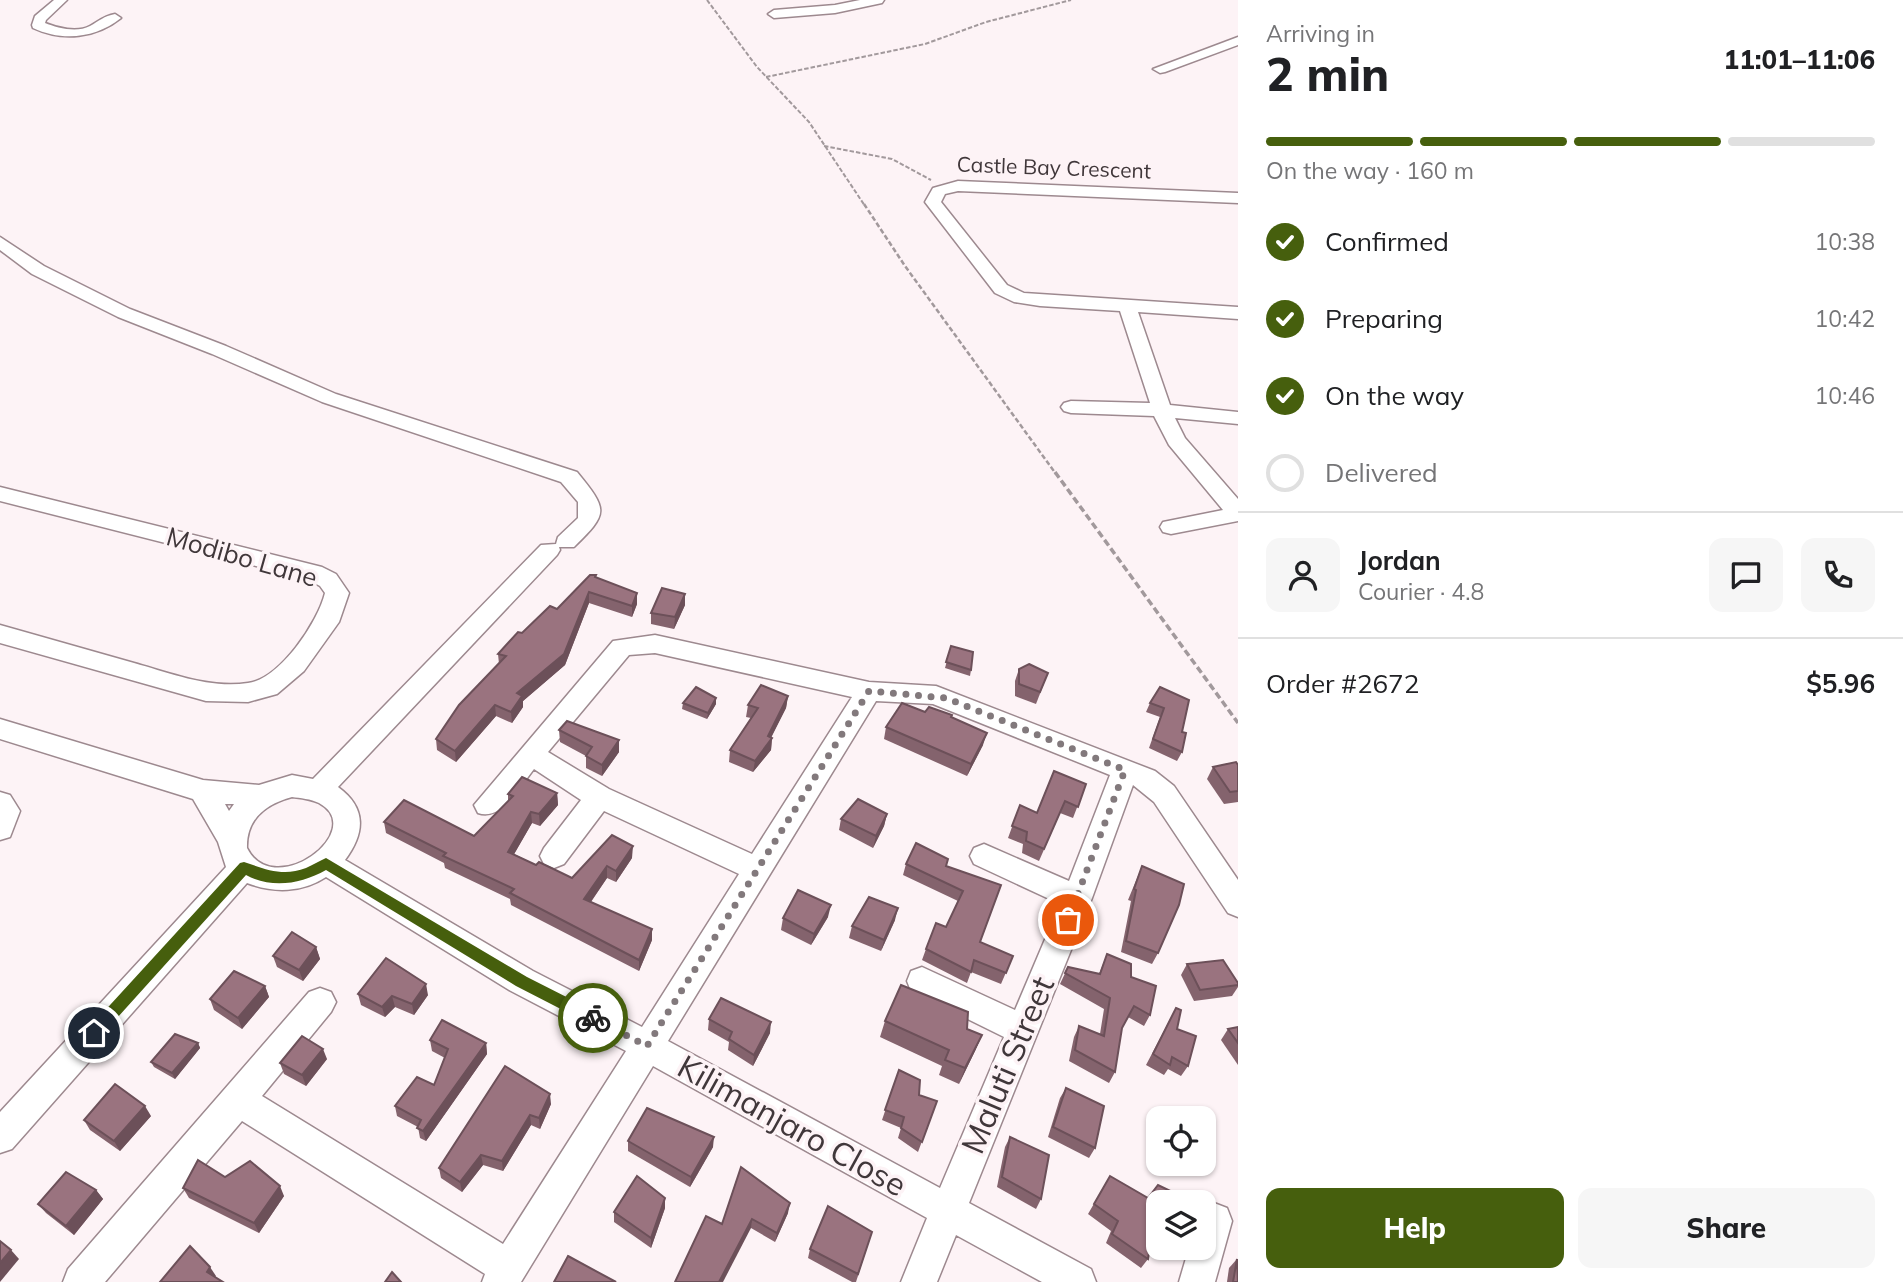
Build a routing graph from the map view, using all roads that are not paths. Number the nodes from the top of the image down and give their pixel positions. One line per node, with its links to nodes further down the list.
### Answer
1 (61, 0): 4 (street)
2 (878, 0): 3 (street)
3 (774, 14)
4 (116, 18)
5 (1238, 41): 6 (street)
6 (1214, 50): 7 (street); 8 (street)
7 (1237, 58)
8 (1160, 69)
9 (1235, 203): 11 (street, Castle Bay Crescent)
10 (0, 242): 24 (street)
11 (1126, 306): 12 (street, Castle Bay Crescent); 14 (street)
12 (1238, 313)
13 (1071, 407): 14 (street)
14 (1162, 411): 15 (street); 17 (street)
15 (1238, 418)
16 (0, 494): 19 (street, Modibo Lane)
17 (1238, 514): 18 (street)
18 (1171, 527)
19 (0, 634)
20 (869, 691): 22 (street); 23 (street); 36 (street)
21 (0, 729): 25 (street)
22 (531, 754): 27 (street); 29 (street)
23 (1125, 770): 37 (street, Maluti Street); 38 (street)
24 (320, 789): 26 (street); 34 (street)
25 (202, 791): 26 (street); 31 (street)
26 (262, 796): 31 (street)
27 (599, 797): 32 (street); 36 (street)
28 (0, 803): 30 (street)
29 (488, 805)
30 (0, 829)
31 (231, 839): 35 (street)
32 (554, 856)
33 (984, 856): 37 (street)
34 (326, 863): 35 (street); 42 (street, Kilimanjaro Close)
35 (244, 867): 44 (street)
36 (758, 870): 42 (street)
37 (1077, 898): 41 (street, Maluti Street)
38 (1238, 904)
39 (922, 981): 41 (street)
40 (320, 1002): 43 (street)
41 (1023, 1030): 45 (street, Maluti Street)
42 (647, 1046): 45 (street, Kilimanjaro Close); 47 (street)
43 (239, 1100): 47 (street); 48 (street)
44 (0, 1137)
45 (947, 1212): 49 (street, Maluti Street); 50 (street, Kilimanjaro Close)
46 (1203, 1260): 51 (street)
47 (504, 1275)
48 (81, 1282)
49 (919, 1282)
50 (1078, 1282)
51 (1197, 1282)

